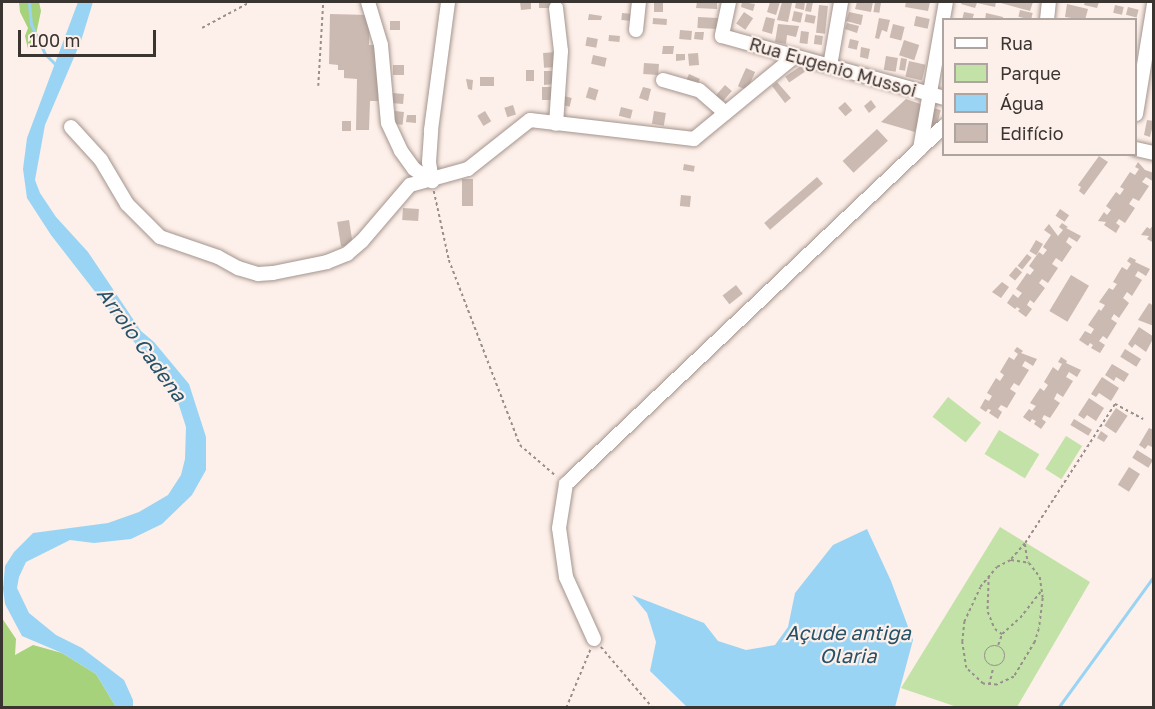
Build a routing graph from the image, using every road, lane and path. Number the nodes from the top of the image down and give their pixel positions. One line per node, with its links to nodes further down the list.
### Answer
1 (250, 2): 14 (path)
2 (323, 2): 20 (path)
3 (368, 2): 30 (street)
4 (448, 2): 30 (street)
5 (639, 2): 15 (street)
6 (729, 2): 17 (street, Rua Eugenio Mussoi)
7 (841, 2): 18 (street)
8 (946, 2): 12 (street)
9 (1049, 2): 13 (street)
10 (1154, 4): 22 (street)
11 (556, 8): 24 (street)
12 (944, 18)
13 (1047, 18)
14 (202, 28)
15 (636, 30)
16 (942, 44): 21 (street)
17 (795, 56): 18 (street, Rua Eugenio Mussoi); 23 (street)
18 (830, 66): 21 (street, Rua Eugenio Mussoi)
19 (663, 80): 23 (street)
20 (318, 86)
21 (937, 96): 28 (street)
22 (1137, 108)
23 (725, 113): 24 (street)
24 (556, 124): 30 (street)
25 (71, 128): 30 (street)
26 (942, 128): 28 (street)
27 (1137, 148): 29 (street)
28 (920, 149): 32 (street)
29 (1154, 153)
30 (432, 181): 32 (path)
31 (1143, 419): 33 (path)
32 (566, 484): 39 (street)
33 (1024, 543): 34 (path); 35 (path)
34 (1011, 560): 35 (path); 36 (path)
35 (1029, 563): 37 (path)
36 (990, 575): 38 (path); 42 (path)
37 (1043, 589): 38 (path); 42 (path)
38 (1002, 634): 40 (path)
39 (594, 639): 43 (path); 44 (path)
40 (998, 646): 41 (path); 41 (path)
41 (993, 666): 42 (path)
42 (989, 685)
43 (566, 708)
44 (653, 708)

